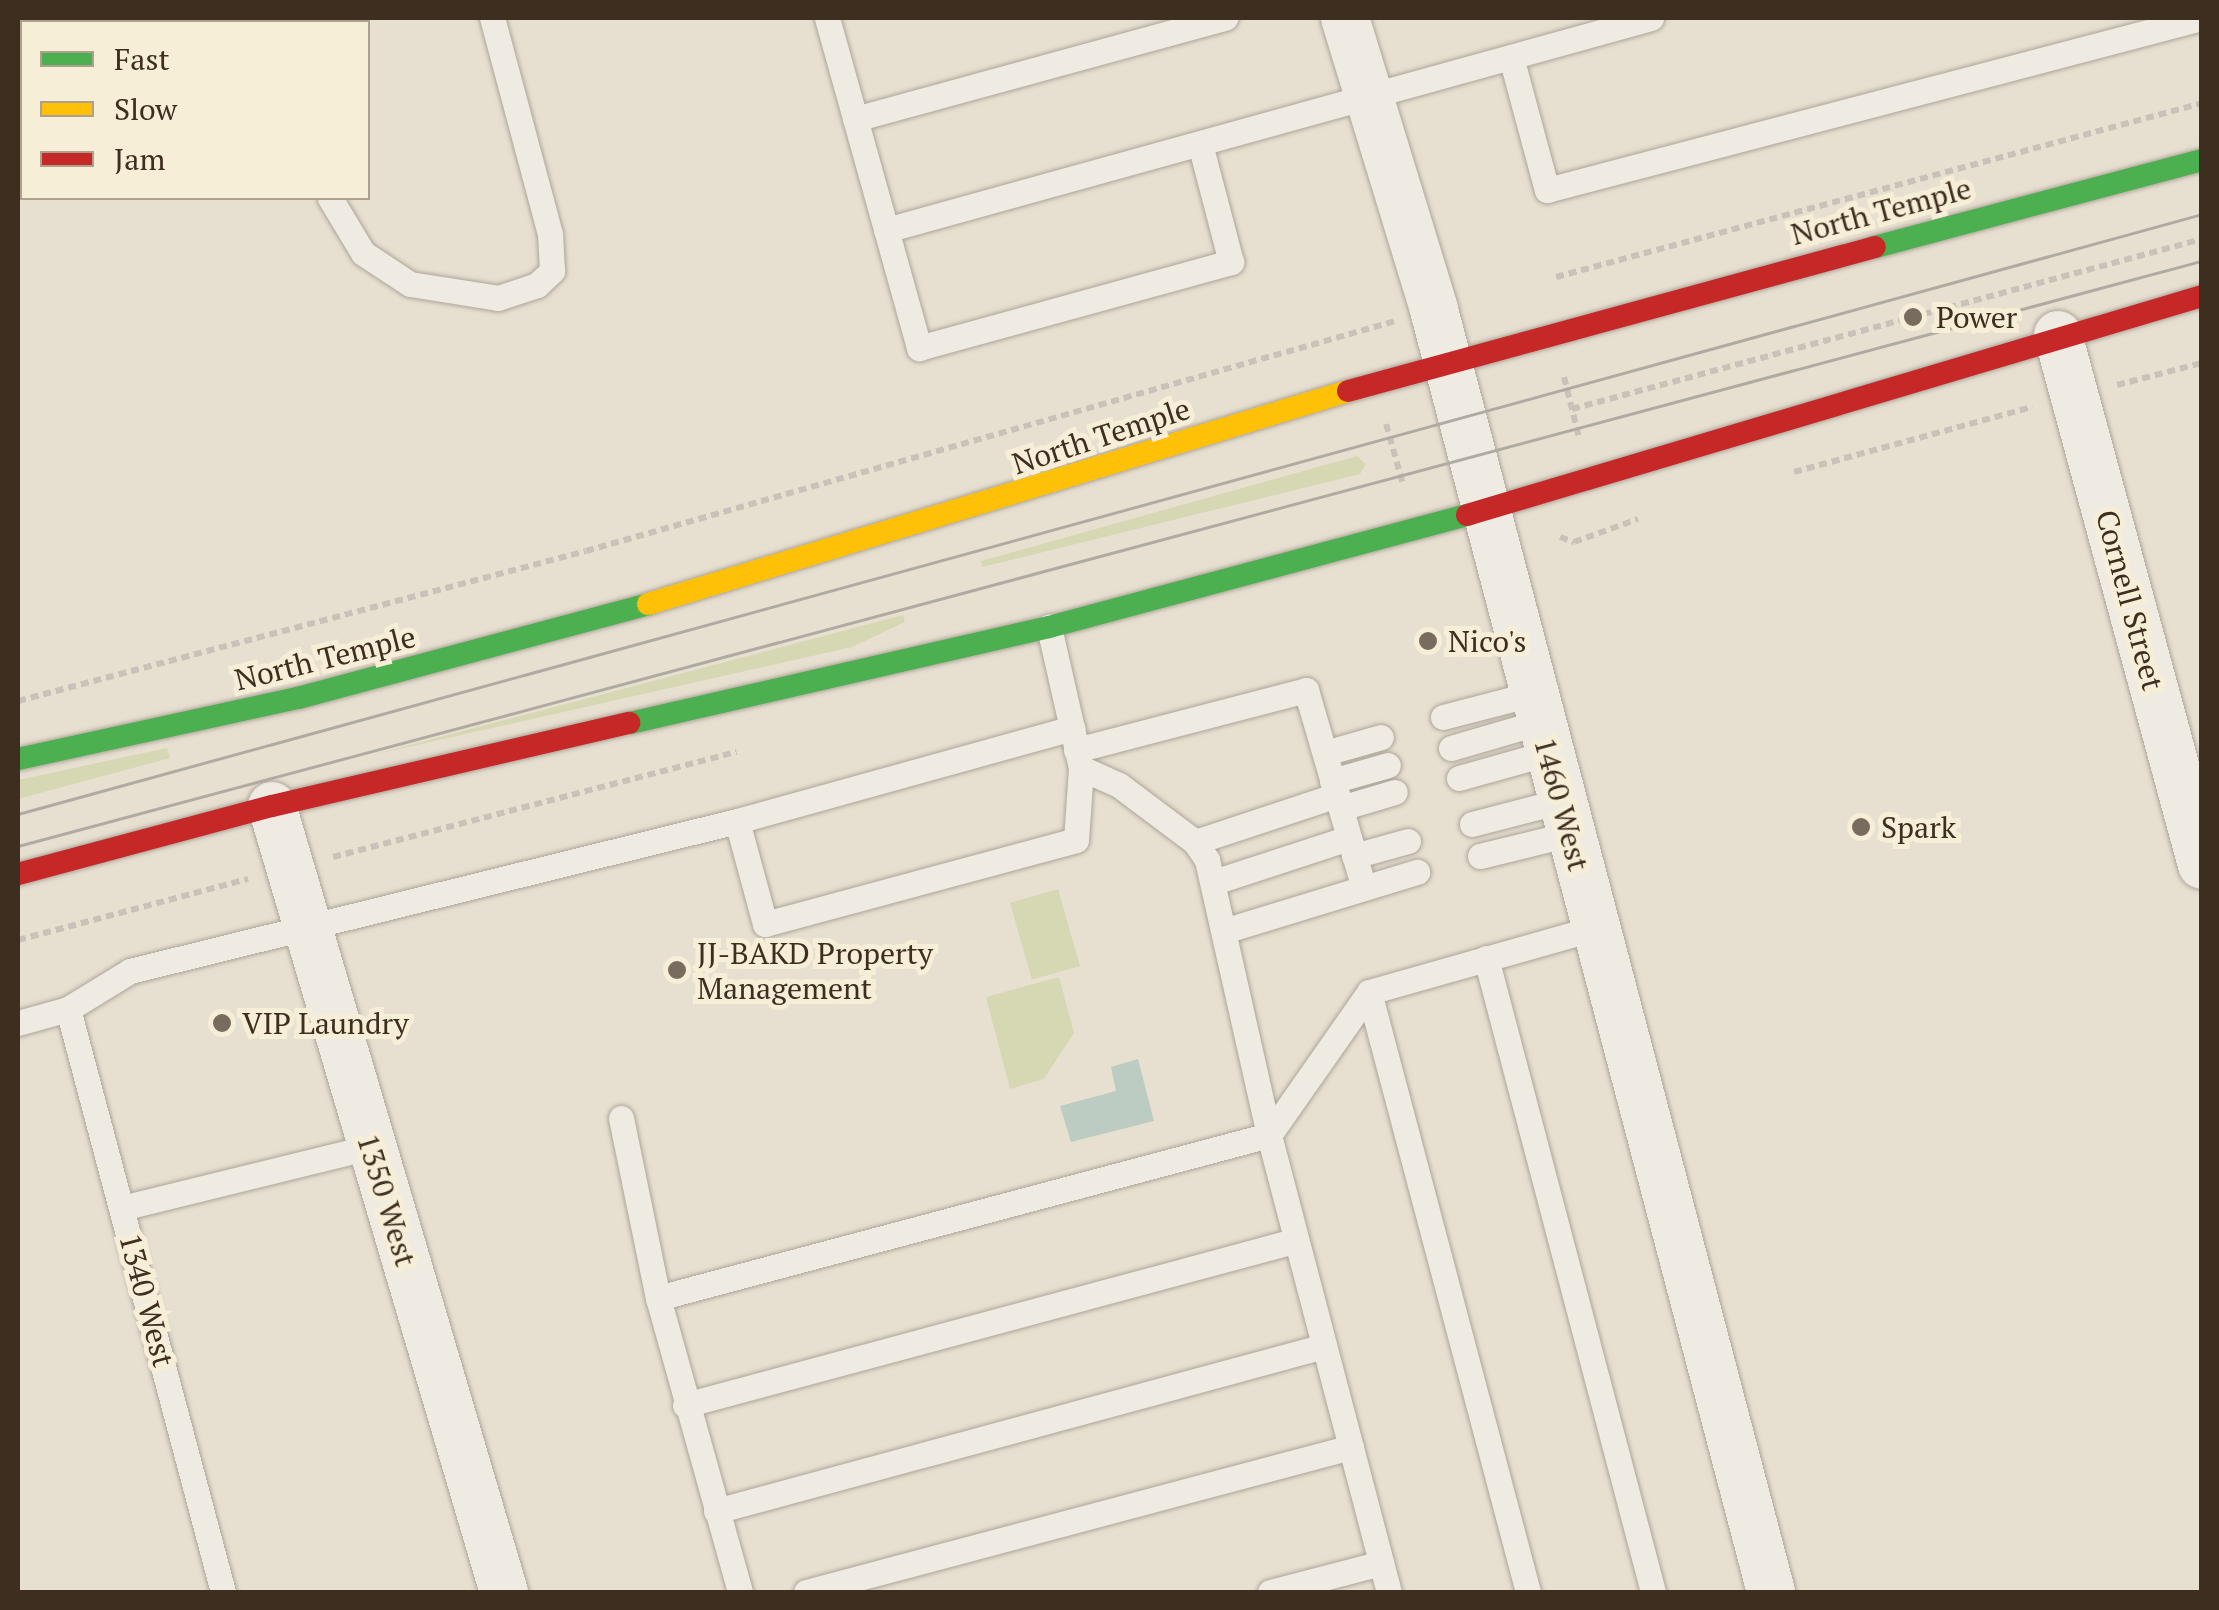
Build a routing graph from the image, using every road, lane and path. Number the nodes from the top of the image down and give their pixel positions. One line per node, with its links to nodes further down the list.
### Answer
1 (492, 18): 13 (lane)
2 (827, 18): 10 (lane)
3 (1225, 18): 10 (lane)
4 (1345, 18): 8 (street, 1460 West)
5 (1650, 18): 7 (lane)
6 (2201, 18): 7 (lane)
7 (1511, 57): 8 (lane)
8 (1370, 98): 11 (lane); 20 (street, 1460 West)
9 (2202, 103): 16 (path)
10 (856, 119): 14 (lane)
11 (1200, 144): 14 (lane); 14 (lane)
12 (2202, 160): 20 (main road, North Temple)
13 (331, 200)
14 (886, 230)
15 (2202, 239): 23 (path)
16 (1539, 282)
17 (2202, 296): 19 (main road)
18 (1368, 328): 32 (path)
19 (2058, 334): 28 (main road); 52 (street, Cornell Street)
20 (1446, 360): 28 (street, 1460 West); 39 (main road, North Temple)
21 (2202, 363): 22 (path)
22 (2126, 382)
23 (1568, 394)
24 (2031, 407): 27 (path)
25 (1391, 440): 26 (path)
26 (1400, 470)
27 (1784, 475)
28 (1484, 511): 31 (main road); 34 (street, 1460 West)
29 (1656, 513): 30 (path)
30 (1554, 536)
31 (1049, 627): 37 (lane); 44 (main road)
32 (18, 701)
33 (1443, 717): 34 (lane)
34 (1540, 723): 36 (lane); 41 (lane); 45 (street, 1460 West)
35 (1380, 737): 38 (lane)
36 (1452, 748)
37 (1076, 749): 38 (lane); 46 (lane); 46 (lane); 49 (lane)
38 (1324, 753): 43 (lane)
39 (18, 758)
40 (1388, 765): 43 (lane)
41 (1460, 778)
42 (1395, 792): 43 (lane)
43 (1336, 795): 49 (lane); 50 (lane)
44 (272, 806): 54 (main road); 59 (street, 1350 West)
45 (1566, 817): 47 (lane); 51 (lane); 57 (street, 1460 West)
46 (737, 821): 59 (lane)
47 (1472, 824)
48 (1408, 840): 50 (lane)
49 (1194, 842): 55 (lane)
50 (1351, 847): 55 (lane); 56 (lane)
51 (1480, 856)
52 (2202, 866)
53 (1417, 872): 56 (lane)
54 (18, 874)
55 (1214, 882): 58 (lane)
56 (1364, 888): 58 (lane)
57 (1596, 928): 60 (lane); 83 (street, 1460 West)
58 (1226, 930): 65 (lane)
59 (308, 931): 62 (lane); 66 (street, 1350 West)
60 (1486, 958): 61 (lane); 82 (lane)
61 (1369, 992): 65 (lane); 81 (lane)
62 (68, 1009): 63 (lane); 67 (lane, 1340 West)
63 (18, 1023)
64 (621, 1118): 69 (lane)
65 (1269, 1135): 68 (lane); 69 (lane)
66 (371, 1147): 67 (lane); 76 (street, 1350 West)
67 (122, 1208): 75 (lane, 1340 West)
68 (1294, 1241): 70 (lane); 71 (lane)
69 (658, 1298): 71 (lane)
70 (1324, 1346): 72 (lane); 73 (lane)
71 (686, 1406): 73 (lane)
72 (1351, 1447): 74 (lane); 78 (lane)
73 (716, 1511): 77 (lane)
74 (1381, 1563): 79 (lane); 80 (lane)
75 (223, 1592)
76 (504, 1592)
77 (740, 1592)
78 (806, 1592)
79 (1270, 1592)
80 (1389, 1592)
81 (1528, 1592)
82 (1653, 1592)
83 (1771, 1592)

